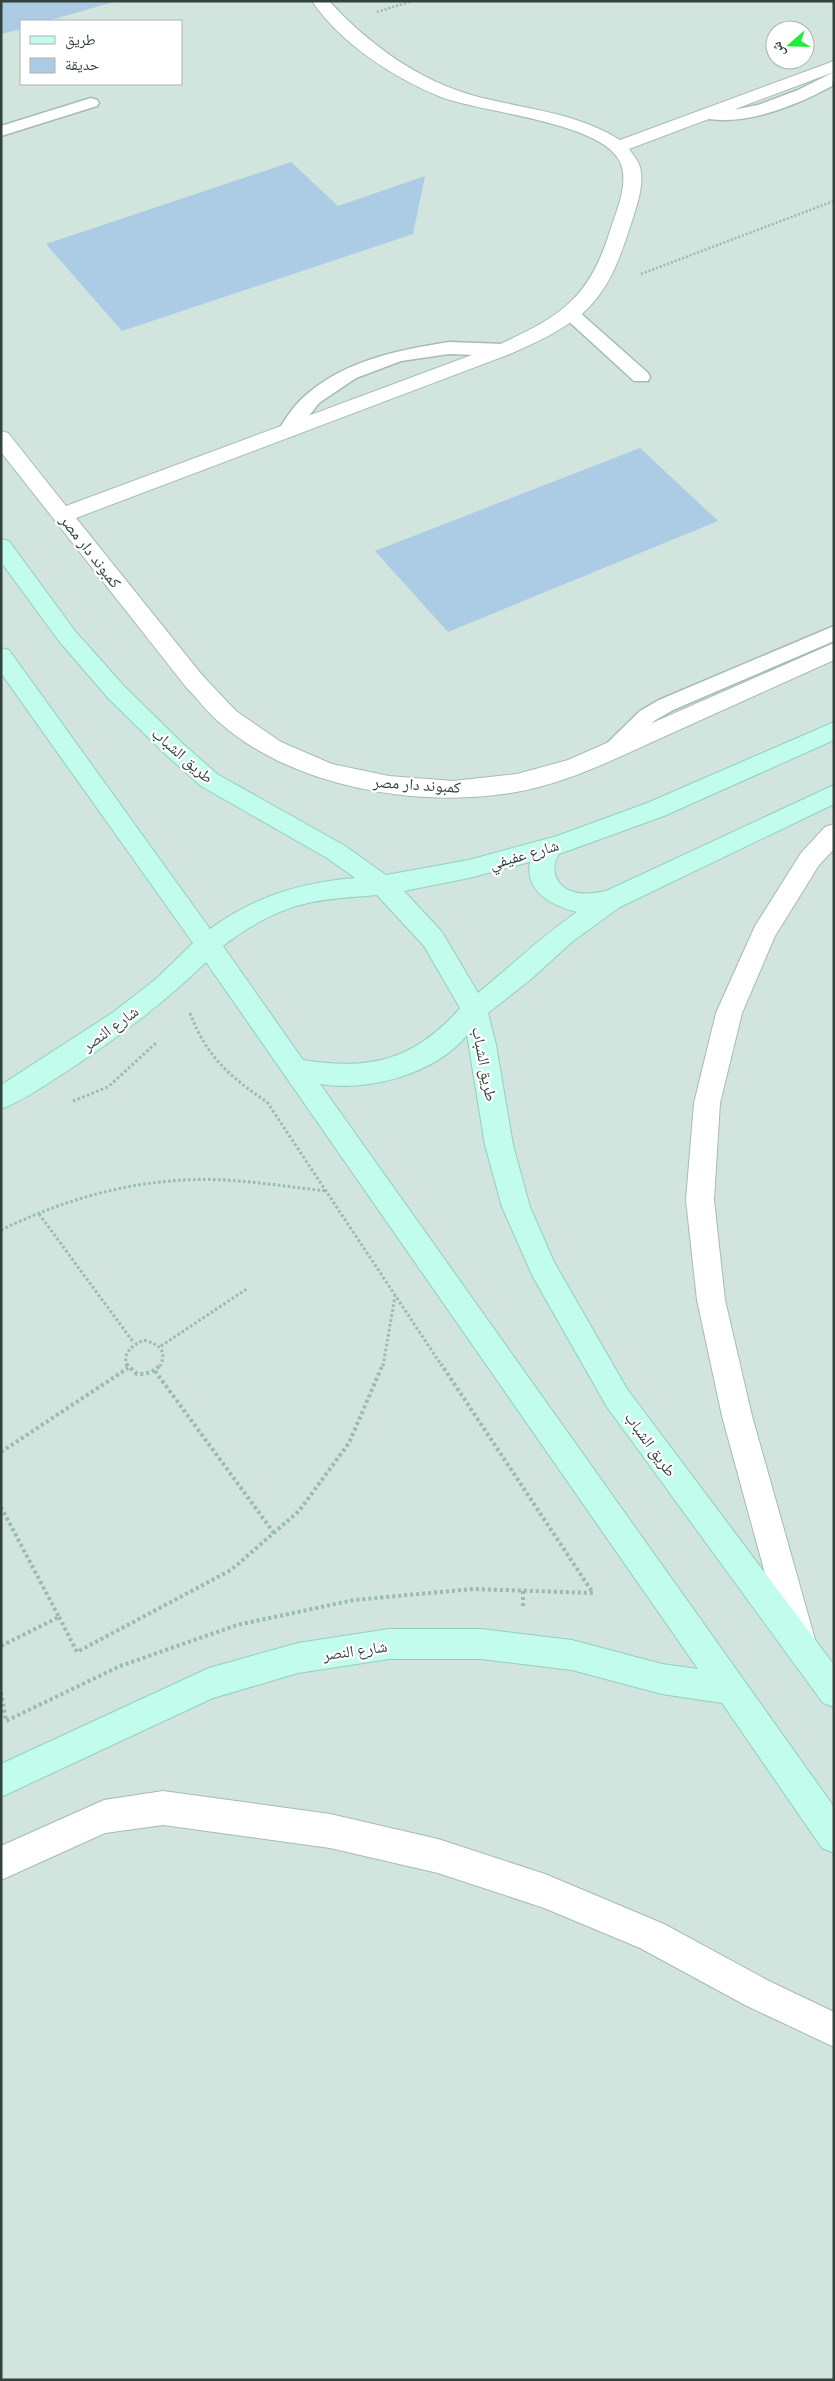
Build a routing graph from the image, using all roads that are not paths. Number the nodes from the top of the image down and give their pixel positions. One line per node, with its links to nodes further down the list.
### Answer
1 (320, 1): 7 (street)
2 (834, 66): 5 (street)
3 (834, 77): 5 (lane)
4 (91, 103): 6 (lane)
5 (704, 114): 7 (street)
6 (1, 131)
7 (618, 147): 8 (street)
8 (571, 314): 9 (street); 10 (lane)
9 (503, 350): 11 (street); 11 (lane)
10 (642, 377)
11 (287, 431): 13 (street)
12 (1, 438): 13 (street, كمبوند دار مصر)
13 (63, 515): 19 (street, كمبوند دار مصر)
14 (1, 546): 23 (main road, طريق الشباب)
15 (834, 633): 19 (lane)
16 (834, 651): 19 (street, كمبوند دار مصر)
17 (2, 657): 25 (main road)
18 (834, 730): 22 (main road, شارع عفيفي)
19 (609, 752)
20 (834, 794): 24 (main road)
21 (834, 833): 29 (street)
22 (551, 846): 23 (main road, شارع عفيفي); 24 (main road)
23 (382, 885): 25 (main road, شارع عفيفي); 26 (main road, طريق الشباب)
24 (611, 900): 26 (main road)
25 (207, 944): 27 (main road); 28 (main road, شارع النصر)
26 (474, 1010): 27 (main road); 29 (main road, طريق الشباب)
27 (295, 1069): 30 (main road)
28 (1, 1098)
29 (802, 1649): 31 (main road, طريق الشباب)
30 (730, 1689): 32 (main road, شارع النصر); 33 (main road)
31 (834, 1692)
32 (1, 1781)
33 (834, 1836)
34 (1, 1862): 35 (street)
35 (834, 2030)

